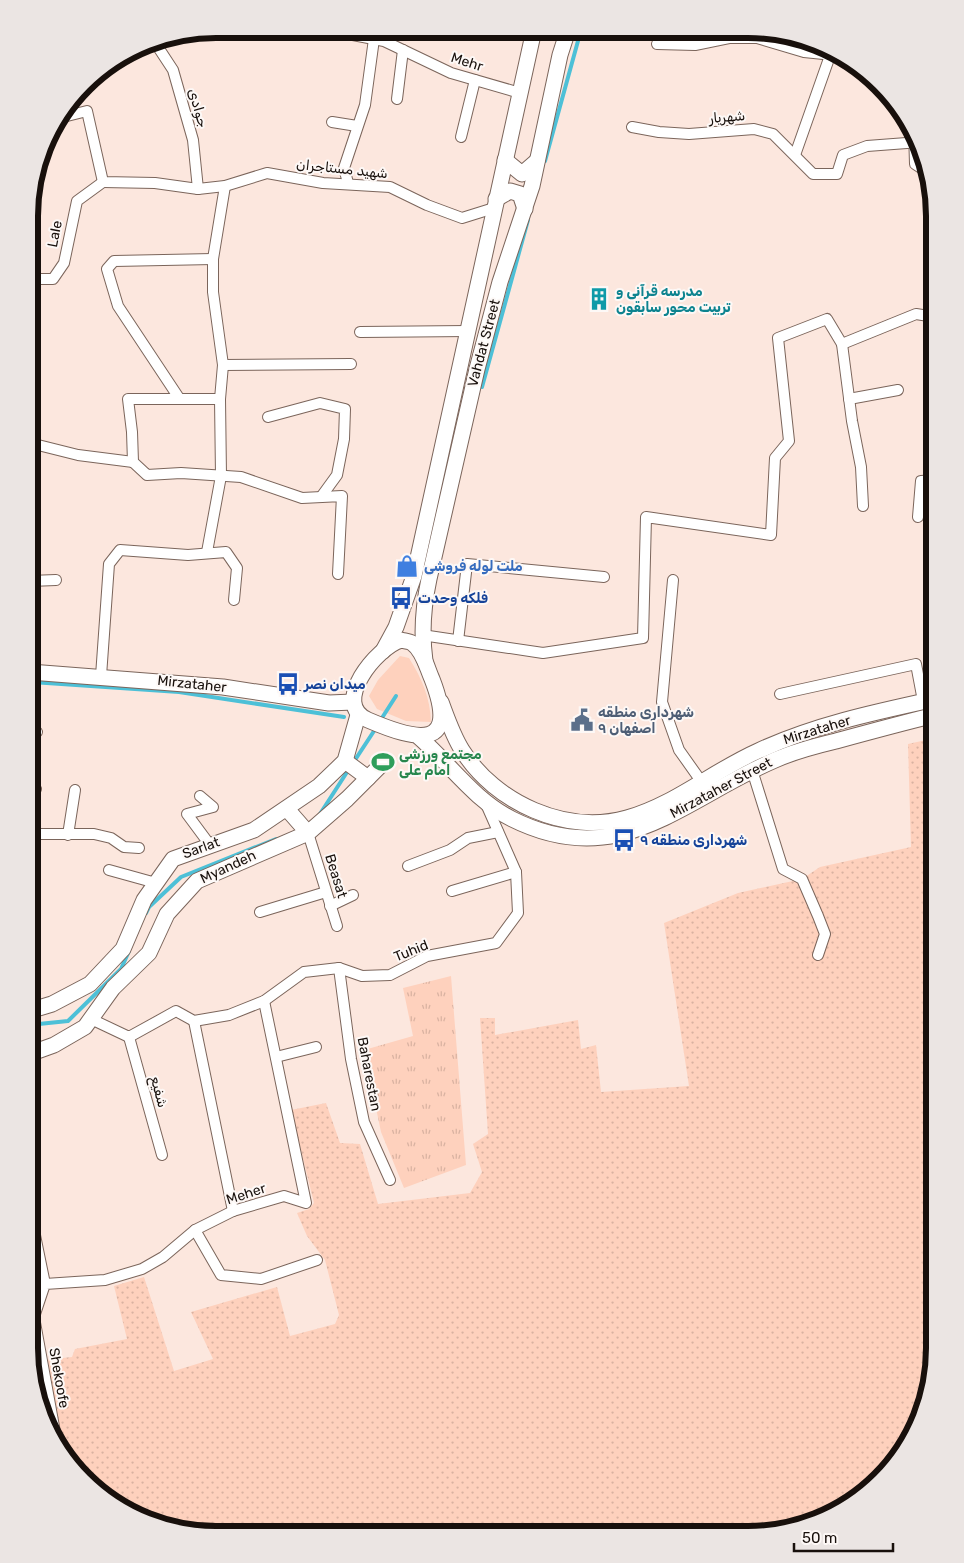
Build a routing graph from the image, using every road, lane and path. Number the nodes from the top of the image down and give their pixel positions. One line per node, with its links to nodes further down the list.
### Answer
1 (369, 38): 8 (street, Mehr)
2 (532, 38): 15 (main road, Vahdat Street)
3 (565, 38): 26 (main road, Vahdat Street)
4 (730, 38): 9 (street)
5 (730, 38): 6 (street)
6 (749, 38)
7 (758, 38): 12 (street)
8 (374, 39): 11 (street, Mehr); 19 (street)
9 (657, 44)
10 (158, 47): 31 (street, جوادی)
11 (403, 50): 14 (street, Mehr); 16 (street)
12 (819, 52)
13 (829, 57): 23 (street)
14 (475, 80): 15 (street, Mehr); 21 (street)
15 (520, 93): 25 (main road, Vahdat Street)
16 (398, 99)
17 (68, 116): 28 (street)
18 (332, 122): 19 (street)
19 (357, 126): 29 (street)
20 (632, 127): 23 (street, شهریار)
21 (461, 137)
22 (911, 142): 23 (street, شهریار)
23 (795, 155)
24 (916, 155): 27 (street)
25 (505, 160): 26 (main road); 32 (main road, Vahdat Street)
26 (537, 161): 33 (main road, Vahdat Street)
27 (919, 167)
28 (103, 182): 31 (street, شهید مستاجران); 35 (street, Lale)
29 (348, 183): 30 (street, شهید مستاجران); 32 (street, شهید مستاجران)
30 (225, 186): 31 (street, شهید مستاجران); 34 (street)
31 (198, 189)
32 (495, 203): 33 (main road); 37 (main road, Vahdat Street)
33 (524, 209): 61 (main road, Vahdat Street)
34 (213, 259): 41 (street); 43 (street)
35 (38, 279)
36 (926, 316): 39 (street)
37 (468, 331): 38 (street); 63 (main road, Vahdat Street)
38 (360, 332)
39 (842, 344): 45 (street); 62 (street)
40 (351, 364): 41 (street)
41 (223, 365): 44 (street)
42 (898, 390): 45 (street)
43 (179, 398): 44 (street); 48 (street)
44 (220, 399): 49 (street)
45 (849, 399): 52 (street)
46 (268, 417): 51 (street)
47 (38, 445): 48 (street)
48 (133, 462): 49 (street)
49 (221, 476): 51 (street); 54 (street)
50 (926, 481): 53 (street)
51 (321, 497): 55 (street)
52 (863, 506)
53 (918, 517)
54 (206, 552): 60 (street); 66 (street)
55 (338, 574)
56 (604, 577): 62 (street)
57 (56, 580): 59 (street)
58 (673, 580): 78 (street)
59 (38, 581)
60 (234, 600)
61 (422, 635): 62 (street); 64 (main road, Vahdat Street)
62 (458, 641)
63 (383, 651): 64 (main road); 71 (main road)
64 (425, 662): 70 (main road)
65 (38, 672): 66 (main road, Mirzataher)
66 (101, 676): 71 (main road, Mirzataher)
67 (926, 692): 68 (street)
68 (780, 694)
69 (926, 701): 78 (main road, Mirzataher)
70 (441, 702): 73 (main road); 78 (main road, Mirzataher)
71 (355, 708): 73 (main road); 75 (main road)
72 (926, 717): 76 (main road, Mirzataher Street)
73 (419, 737): 81 (main road, Mirzataher Street)
74 (385, 761): 77 (main road, Myandeh)
75 (349, 764): 77 (main road); 82 (main road, Sarlat)
76 (752, 770): 81 (main road, Mirzataher Street); 99 (street)
77 (368, 778): 83 (main road, Myandeh)
78 (701, 781)
79 (75, 790): 86 (street)
80 (200, 796): 87 (street)
81 (486, 803): 84 (street, Tuhid)
82 (287, 809): 83 (main road); 87 (main road, Sarlat)
83 (305, 830): 94 (street, Beasat); 103 (main road, Myandeh)
84 (498, 832): 89 (street); 91 (street, Tuhid)
85 (38, 834): 86 (street)
86 (68, 835): 88 (street)
87 (210, 844): 92 (main road, Sarlat)
88 (139, 848)
89 (408, 866)
90 (109, 870): 92 (street)
91 (516, 872): 93 (street); 100 (street, Tuhid)
92 (156, 883): 102 (main road, Sarlat)
93 (452, 891)
94 (326, 892): 96 (street, Beasat); 97 (street)
95 (353, 895): 96 (street)
96 (330, 906): 98 (street, Beasat)
97 (260, 912)
98 (337, 926)
99 (818, 955)
100 (338, 968): 101 (street, Tuhid); 110 (street, Baharestan)
101 (264, 1001): 104 (street, Tuhid); 108 (street, Meher)
102 (38, 1008)
103 (91, 1019): 105 (street); 107 (main road, Myandeh)
104 (194, 1021): 105 (street, Tuhid); 111 (street)
105 (129, 1037): 109 (street, شفیع)
106 (316, 1047): 108 (street)
107 (38, 1050)
108 (276, 1057): 111 (street, Meher)
109 (162, 1155)
110 (390, 1180)
111 (233, 1211): 112 (street, Meher)
112 (195, 1230): 114 (street); 115 (street, Meher)
113 (38, 1250): 115 (street)
114 (317, 1260)
115 (45, 1284): 116 (street)
116 (38, 1301)
117 (38, 1352): 118 (street, Shekoofe)
118 (52, 1417)

